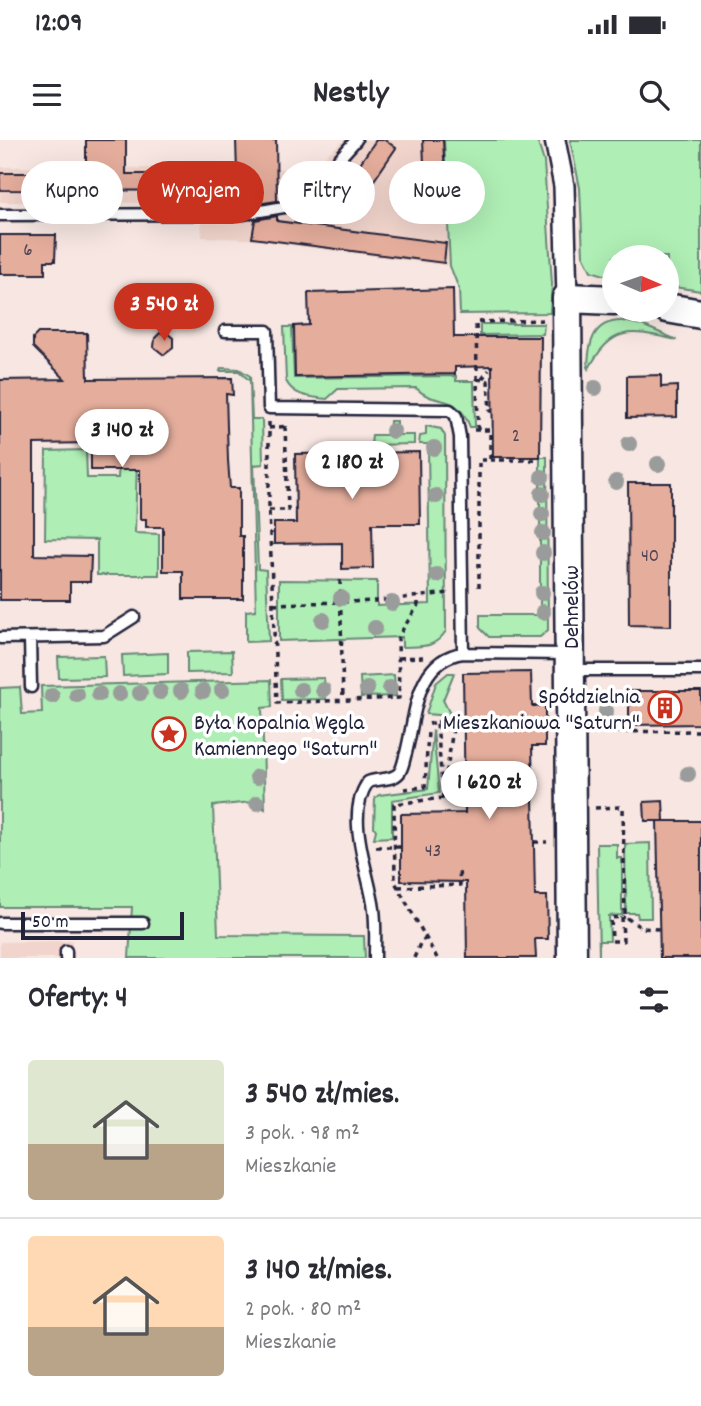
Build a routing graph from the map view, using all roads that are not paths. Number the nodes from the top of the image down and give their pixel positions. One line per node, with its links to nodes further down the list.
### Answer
1 (356, 140): 3 (lane)
2 (555, 140): 4 (street)
3 (0, 215)
4 (568, 298): 5 (street); 13 (street, Dehnelów)
5 (602, 305)
6 (701, 314): 7 (street)
7 (679, 316)
8 (225, 331): 12 (lane)
9 (134, 617): 11 (lane)
10 (0, 638): 11 (lane)
11 (30, 638): 15 (lane)
12 (463, 653): 13 (lane); 18 (lane)
13 (571, 662): 14 (lane); 19 (street, Dehnelów)
14 (701, 670)
15 (31, 687)
16 (0, 923): 17 (lane)
17 (142, 923)
18 (375, 958)
19 (572, 958)

